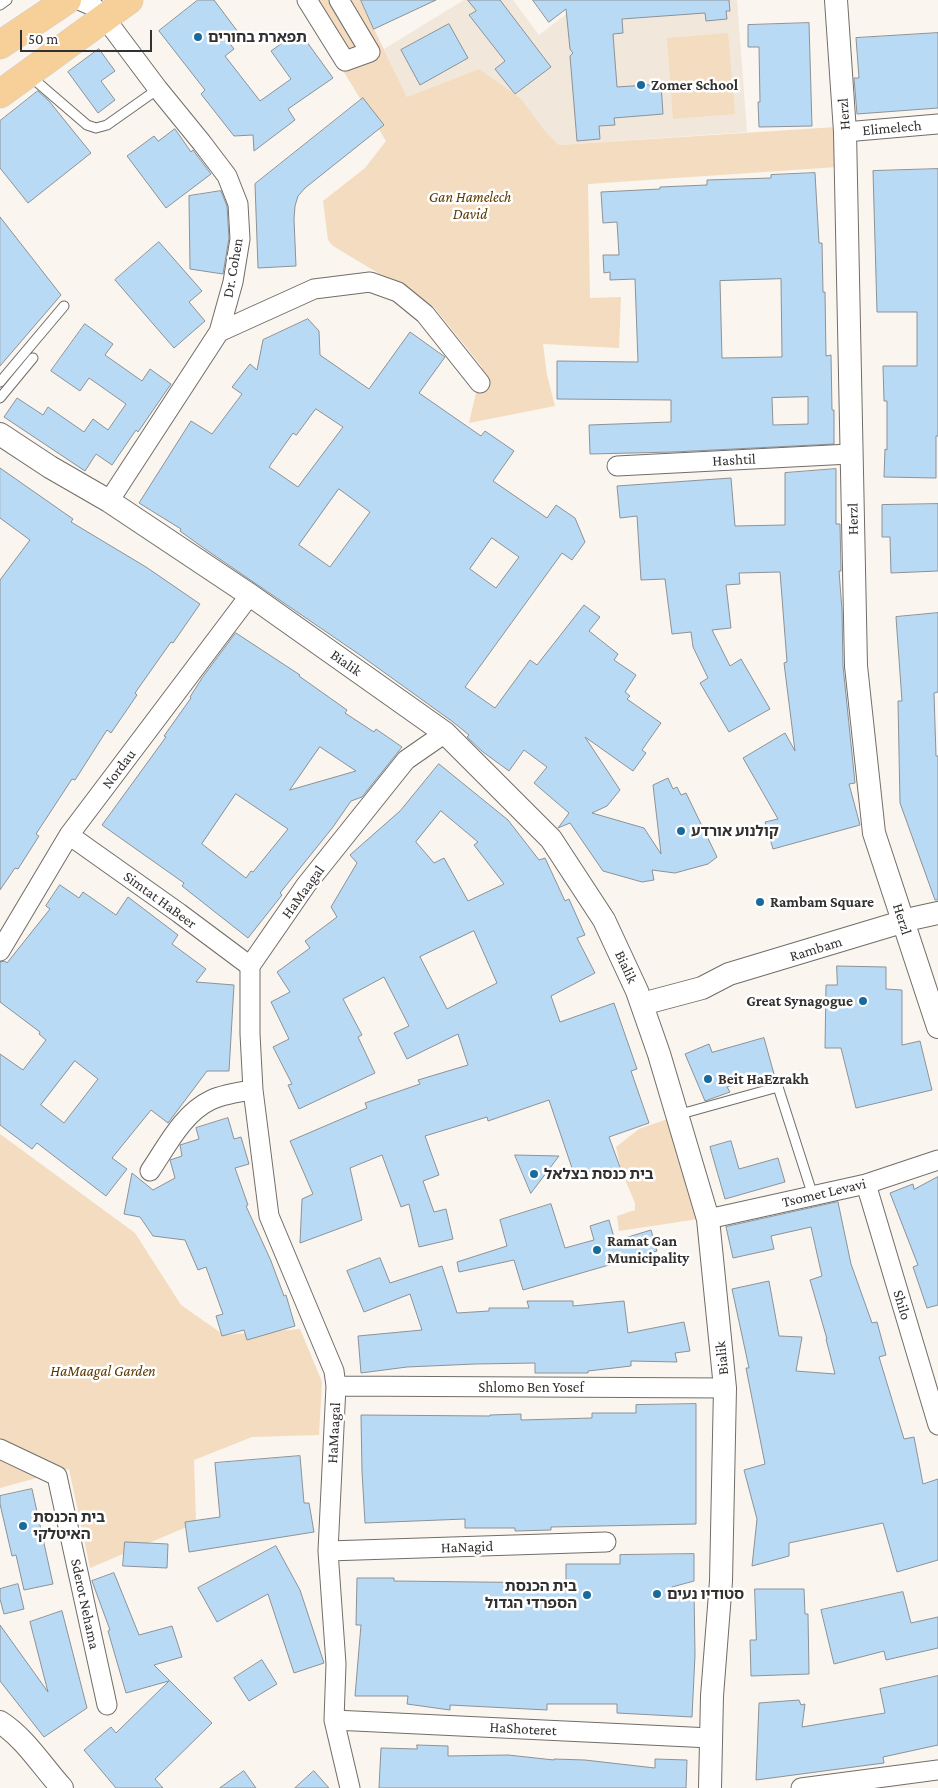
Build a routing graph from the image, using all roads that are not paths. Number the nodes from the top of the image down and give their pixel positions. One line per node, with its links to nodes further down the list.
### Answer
1 (7, 0): 7 (lane)
2 (129, 0): 8 (main road)
3 (307, 0): 4 (street)
4 (339, 0)
5 (836, 0): 14 (street, Herzl)
6 (65, 1): 8 (street, Dr. Cohen); 9 (main road)
7 (0, 5)
8 (104, 17): 10 (main road); 11 (street, Dr. Cohen)
9 (0, 45)
10 (28, 74): 11 (lane); 12 (main road)
11 (158, 89): 16 (street, Dr. Cohen)
12 (0, 94)
13 (938, 124): 14 (street, Elimelech)
14 (845, 132): 22 (street, Herzl)
15 (64, 306): 18 (lane)
16 (219, 332): 19 (street); 24 (street, Dr. Cohen)
17 (33, 358): 20 (lane)
18 (0, 382)
19 (480, 383)
20 (0, 398)
21 (0, 434): 24 (street, Bialik)
22 (850, 454): 23 (street, Hashtil); 28 (street, Herzl)
23 (617, 466)
24 (109, 501): 25 (street, Bialik)
25 (250, 595): 26 (street, Bialik); 27 (street, Nordau)
26 (444, 733): 32 (street, HaMaagal); 33 (street, Bialik)
27 (68, 834): 31 (street, Nordau); 32 (street, Simtat HaBeer)
28 (895, 895): 29 (street); 30 (street, Herzl)
29 (937, 913): 30 (street, Rambam)
30 (903, 922): 33 (street, Rambam); 34 (street, Herzl)
31 (0, 951)
32 (250, 966): 35 (street, HaMaagal)
33 (640, 998): 36 (street, Bialik)
34 (938, 1027)
35 (253, 1090): 38 (street); 42 (street, HaMaagal)
36 (677, 1115): 40 (lane); 41 (street, Bialik)
37 (938, 1160): 39 (street, Tsomet Levavi)
38 (150, 1171)
39 (866, 1184): 40 (street, Tsomet Levavi); 44 (street, Shilo)
40 (813, 1196): 41 (street, Tsomet Levavi)
41 (708, 1219): 43 (street, Bialik)
42 (336, 1386): 43 (street, Shlomo Ben Yosef); 47 (street, HaMaagal)
43 (725, 1388): 52 (street, Bialik)
44 (938, 1425)
45 (0, 1449): 48 (street, Sderot Nehama)
46 (606, 1542): 47 (street, HaNagid)
47 (328, 1551): 49 (street, HaMaagal)
48 (107, 1705)
49 (334, 1720): 52 (street, HaShoteret); 56 (street, HaMaagal)
50 (0, 1722): 53 (street)
51 (0, 1734): 53 (street)
52 (711, 1738): 57 (street, Bialik)
53 (42, 1766): 55 (street)
54 (938, 1770): 58 (street)
55 (62, 1788)
56 (350, 1788)
57 (710, 1788)
58 (801, 1788)

